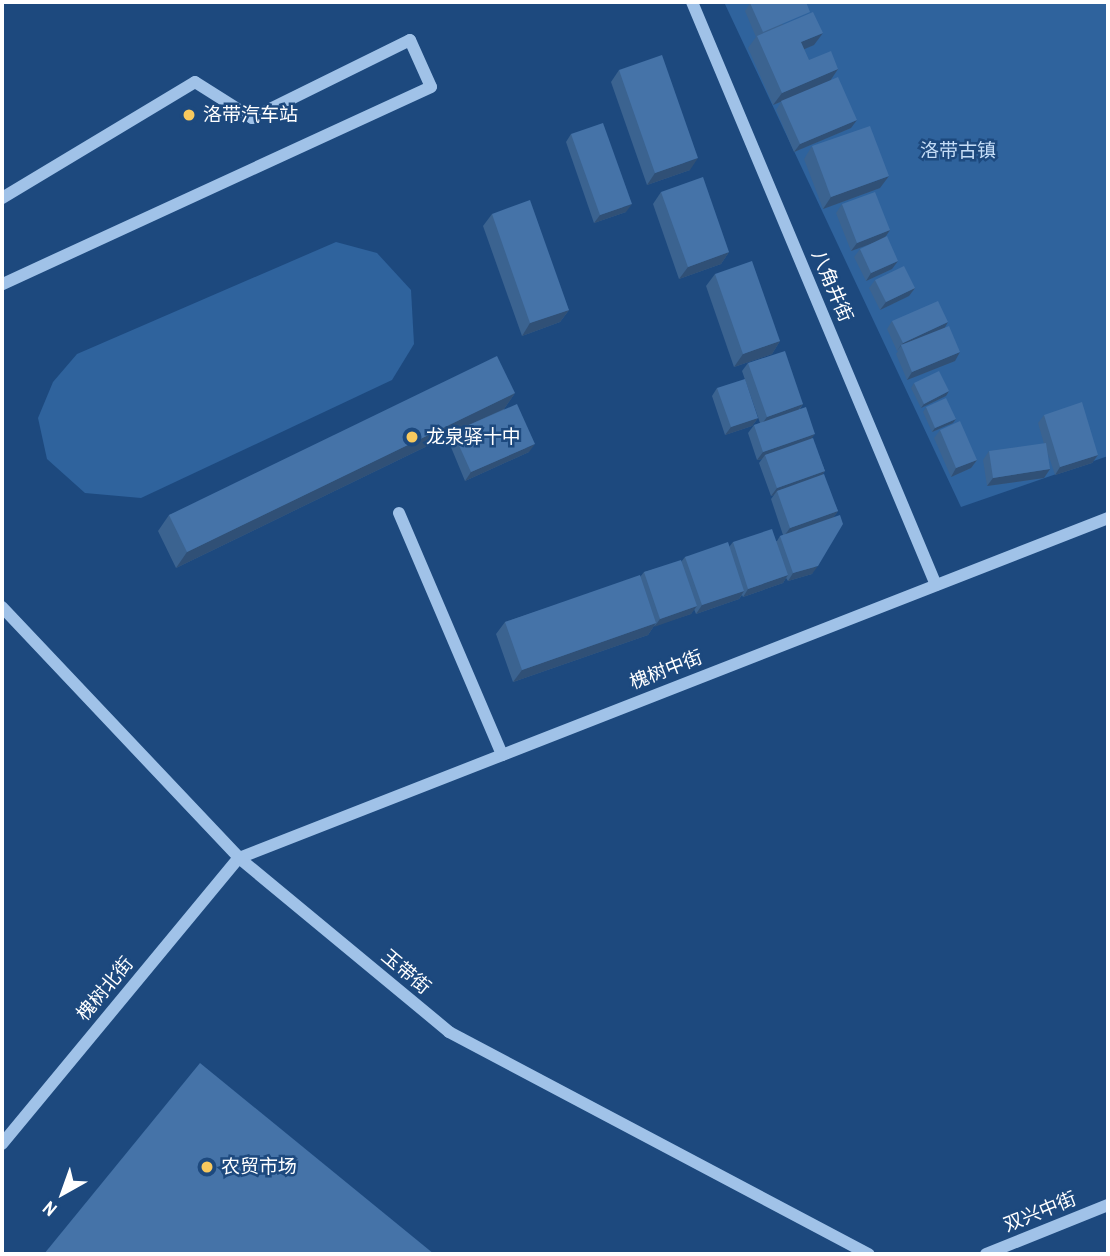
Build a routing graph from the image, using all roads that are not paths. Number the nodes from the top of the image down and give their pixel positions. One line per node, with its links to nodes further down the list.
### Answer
1 (692, 2): 6 (street, 八角井街)
2 (2, 198): 3 (street)
3 (2, 284)
4 (399, 513): 8 (street)
5 (1108, 518): 6 (street, 槐树中街)
6 (936, 585): 8 (street, 槐树中街)
7 (2, 607): 9 (street, 玉带街)
8 (502, 755): 9 (street, 槐树中街)
9 (239, 858): 10 (street, 槐树北街); 12 (street, 玉带街)
10 (2, 1144)
11 (1108, 1205): 13 (street, 双兴中街)
12 (869, 1254)
13 (986, 1254)

